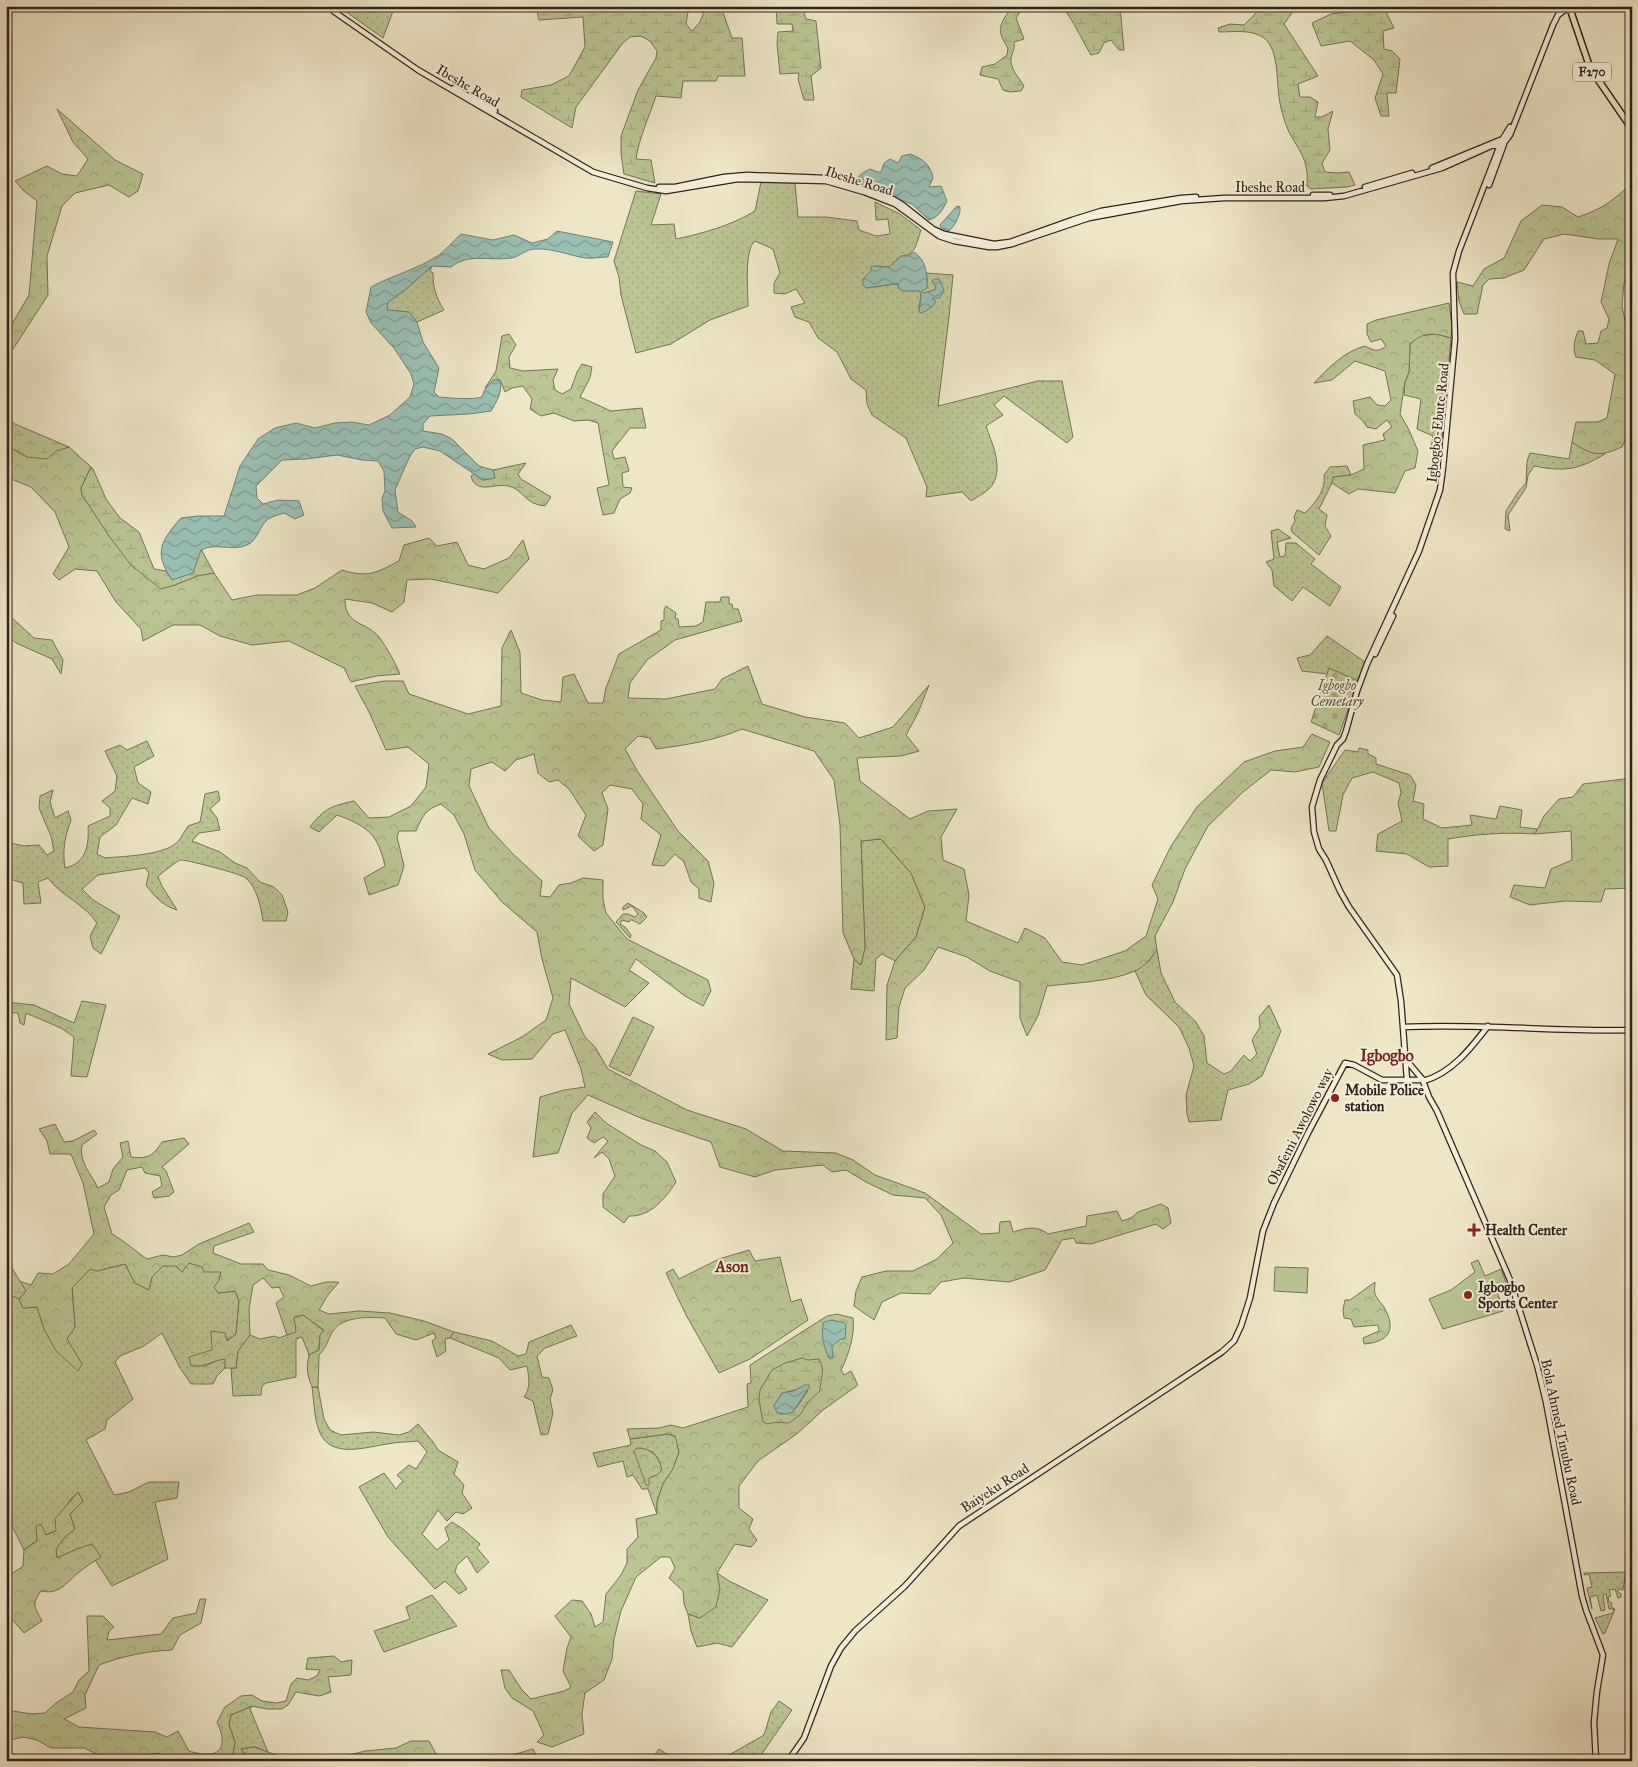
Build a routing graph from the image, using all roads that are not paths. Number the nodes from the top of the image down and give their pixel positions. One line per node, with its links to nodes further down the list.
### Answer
1 (326, 6): 6 (main road, Ibeshe Road)
2 (330, 6): 6 (main road, Ibeshe Road)
3 (1565, 6): 6 (main road)
4 (1569, 6): 5 (main road, F270); 6 (main road)
5 (1632, 129)
6 (1502, 142): 8 (main road, Igbogbo-Ebute Road)
7 (1488, 1026): 8 (main road); 9 (main road); 12 (main road, Obafemi Awolowo way)
8 (1403, 1027): 10 (main road, Igbogbo-Ebute Road)
9 (1632, 1030)
10 (1406, 1059): 11 (main road, Igbogbo-Ebute Road); 12 (main road)
11 (1407, 1080): 12 (main road, Obafemi Awolowo way); 13 (main road, Obafemi Awolowo way)
12 (1423, 1080): 15 (main road, Bola Ahmed Tinubu Road)
13 (1255, 1279): 14 (main road, Baiyeku Road)
14 (788, 1761)
15 (1596, 1761)

